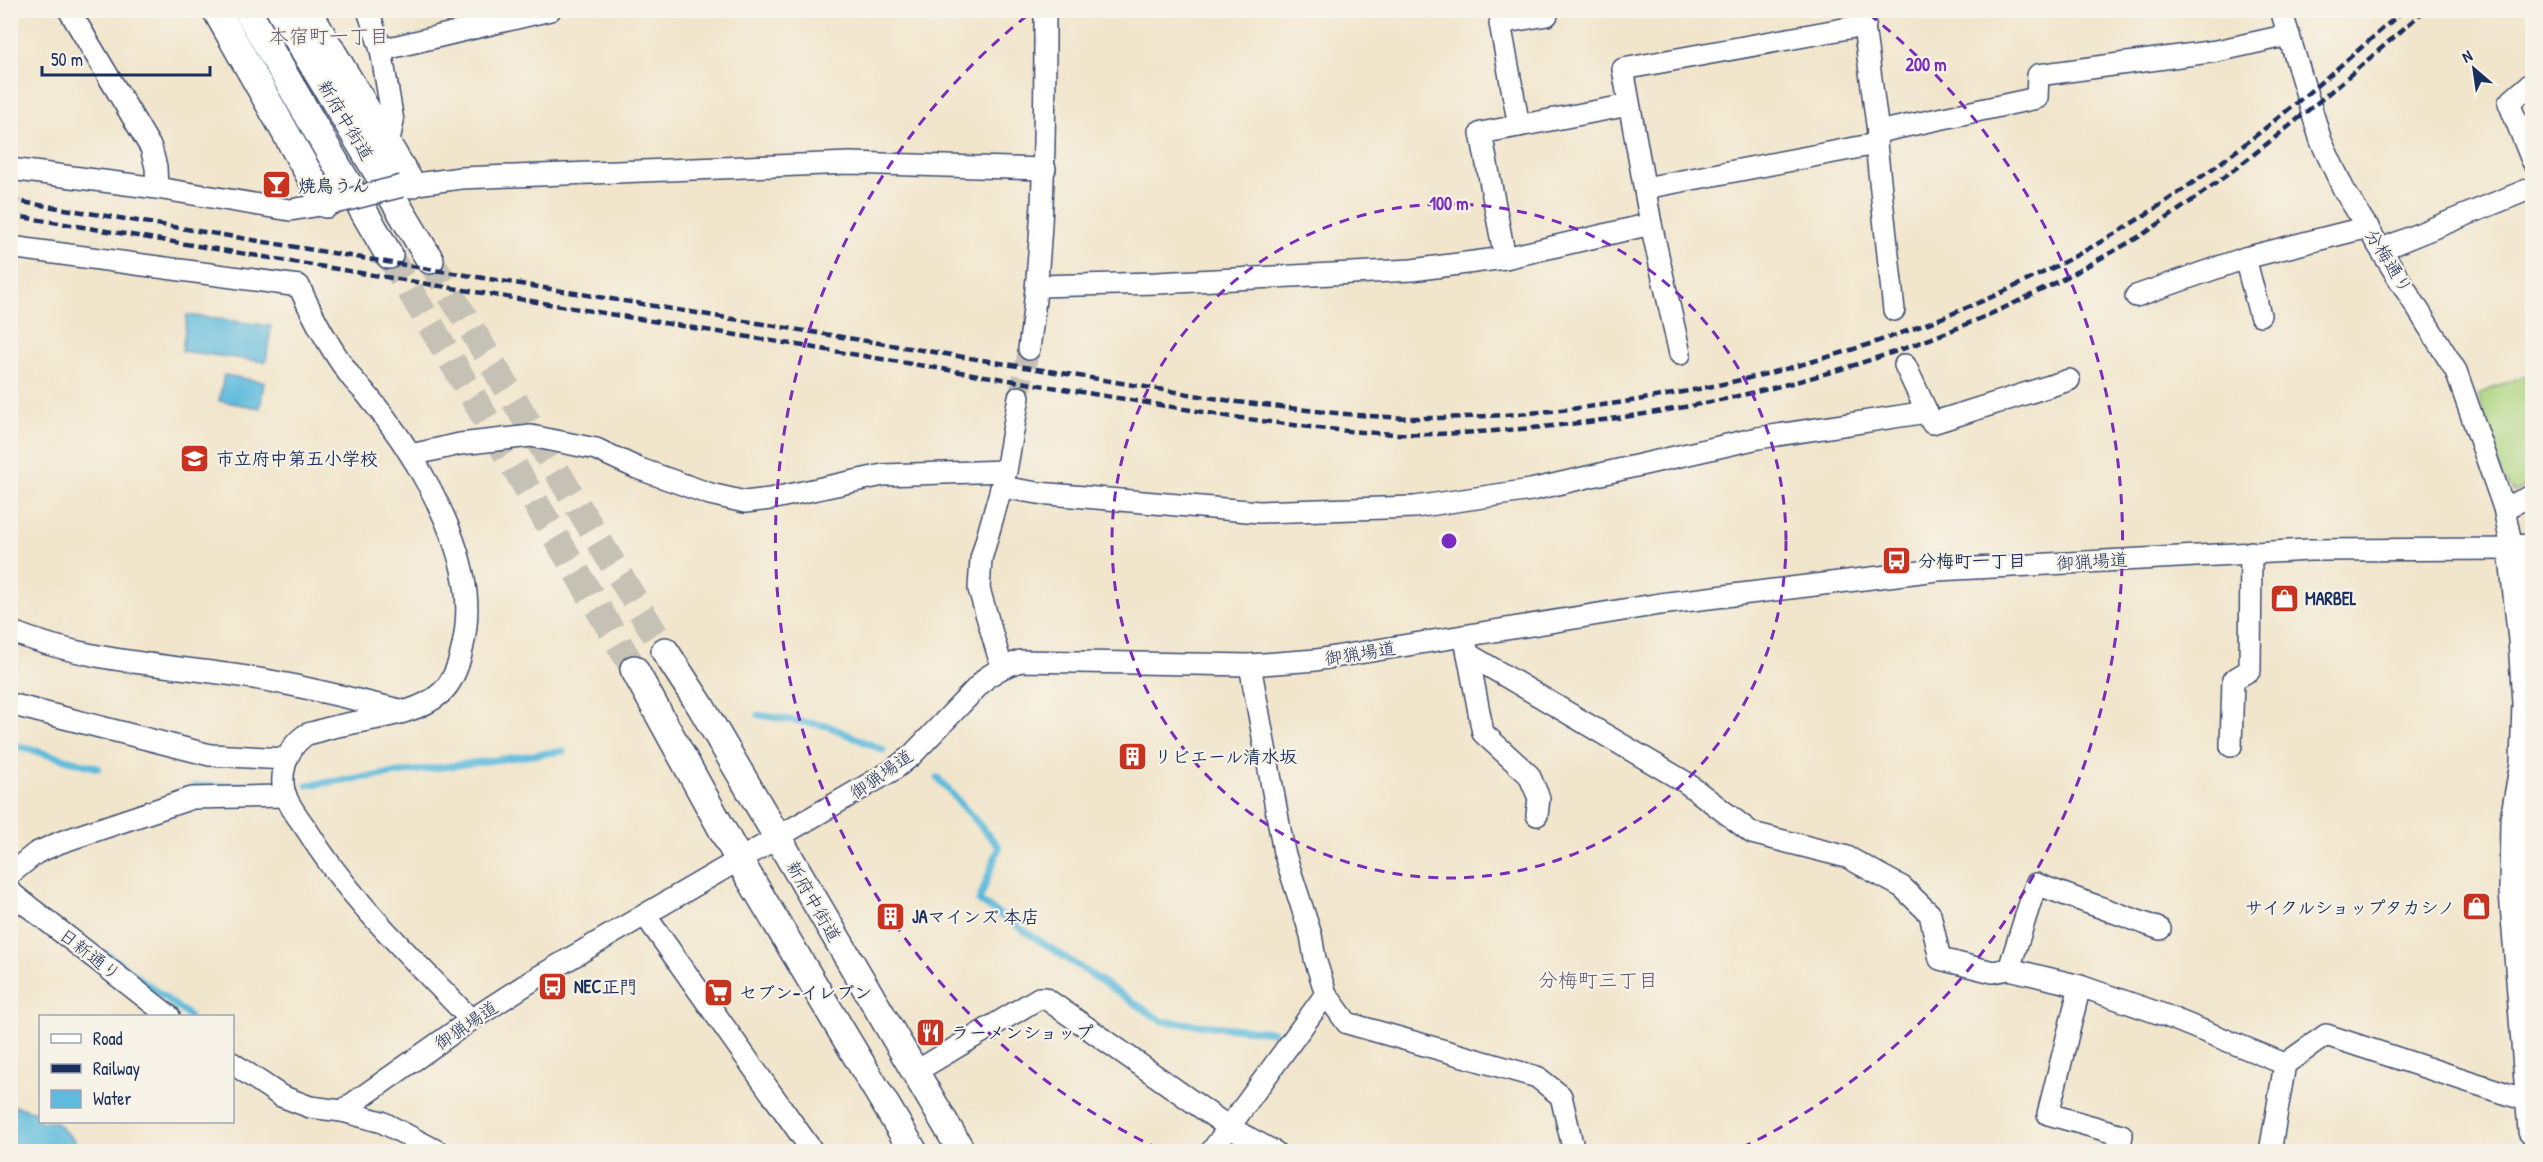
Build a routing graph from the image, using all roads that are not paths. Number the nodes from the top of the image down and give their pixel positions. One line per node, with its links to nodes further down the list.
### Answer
1 (69, 10): 23 (street)
2 (216, 10): 26 (main road)
3 (247, 10): 31 (main road, 新府中街道)
4 (280, 10): 34 (main road, 新府中街道)
5 (307, 10): 18 (main road)
6 (368, 10): 13 (street)
7 (550, 10): 13 (street)
8 (1045, 10): 21 (street)
9 (1546, 10): 16 (street)
10 (2281, 10): 12 (street, 分梅通り)
11 (1863, 18): 15 (street); 17 (street)
12 (2289, 35): 17 (street); 28 (street, 分梅通り)
13 (381, 50): 18 (street)
14 (2532, 83): 19 (street)
15 (1629, 105): 16 (street); 24 (street)
16 (1519, 126): 32 (street)
17 (1877, 138): 24 (street); 37 (street)
18 (388, 145): 22 (main road)
19 (2532, 160)
20 (10, 169): 23 (street)
21 (1045, 170): 22 (street); 35 (street)
22 (406, 185): 26 (street, bridge)
23 (157, 188): 26 (street)
24 (1645, 188): 27 (street)
25 (2532, 188): 30 (street)
26 (335, 203)
27 (1651, 224): 32 (street); 40 (street)
28 (2368, 227): 30 (street, 分梅通り); 33 (street)
29 (10, 248): 45 (street)
30 (2382, 249): 48 (street, 分梅通り)
31 (389, 255)
32 (1505, 258): 35 (street)
33 (2244, 258): 36 (street); 38 (street)
34 (430, 261)
35 (1038, 286): 39 (street)
36 (2136, 296)
37 (1894, 310)
38 (2260, 315)
39 (1029, 349)
40 (1680, 354)
41 (1905, 365): 44 (street)
42 (2069, 380): 44 (street)
43 (1019, 397): 46 (street)
44 (1927, 412): 46 (street)
45 (411, 455): 46 (street); 58 (street)
46 (1003, 479): 55 (street)
47 (2532, 496): 48 (street)
48 (2504, 508): 49 (street, 分梅通り)
49 (2522, 549): 50 (street, 御猟場道); 60 (main road)
50 (2251, 552): 52 (street, 御猟場道); 59 (street)
51 (10, 632): 58 (street)
52 (1466, 645): 54 (street, 御猟場道); 63 (street); 71 (street)
53 (665, 651): 64 (main road, 新府中街道)
54 (1250, 665): 55 (street, 御猟場道); 73 (street)
55 (1002, 668): 64 (street, 御猟場道)
56 (634, 669): 65 (main road)
57 (10, 704): 61 (street)
58 (407, 712): 61 (street)
59 (2231, 746)
60 (2528, 753): 66 (main road)
61 (286, 759): 62 (street)
62 (286, 796): 67 (street); 75 (street)
63 (1537, 815)
64 (777, 838): 65 (street, 御猟場道); 78 (main road, 新府中街道)
65 (739, 860): 69 (street, 御猟場道); 85 (main road)
66 (2522, 866): 79 (main road)
67 (12, 872)
68 (10, 891): 74 (street, 日新通り)
69 (645, 915): 75 (street, 御猟場道); 84 (street)
70 (2160, 929): 71 (street)
71 (2009, 969): 72 (street)
72 (2080, 986): 77 (street); 90 (street)
73 (1326, 994): 81 (street); 89 (street)
74 (166, 1015)
75 (471, 1020): 80 (street, 御猟場道)
76 (234, 1064): 80 (street)
77 (2285, 1064): 79 (street); 91 (street)
78 (915, 1072): 81 (street); 86 (main road, 新府中街道)
79 (2530, 1090): 82 (main road)
80 (342, 1111): 83 (street)
81 (1230, 1128): 87 (street); 88 (street)
82 (2532, 1131)
83 (439, 1152)
84 (813, 1152)
85 (914, 1152)
86 (962, 1152)
87 (1211, 1152)
88 (1275, 1152)
89 (1574, 1152)
90 (2119, 1152)
91 (2270, 1152)

